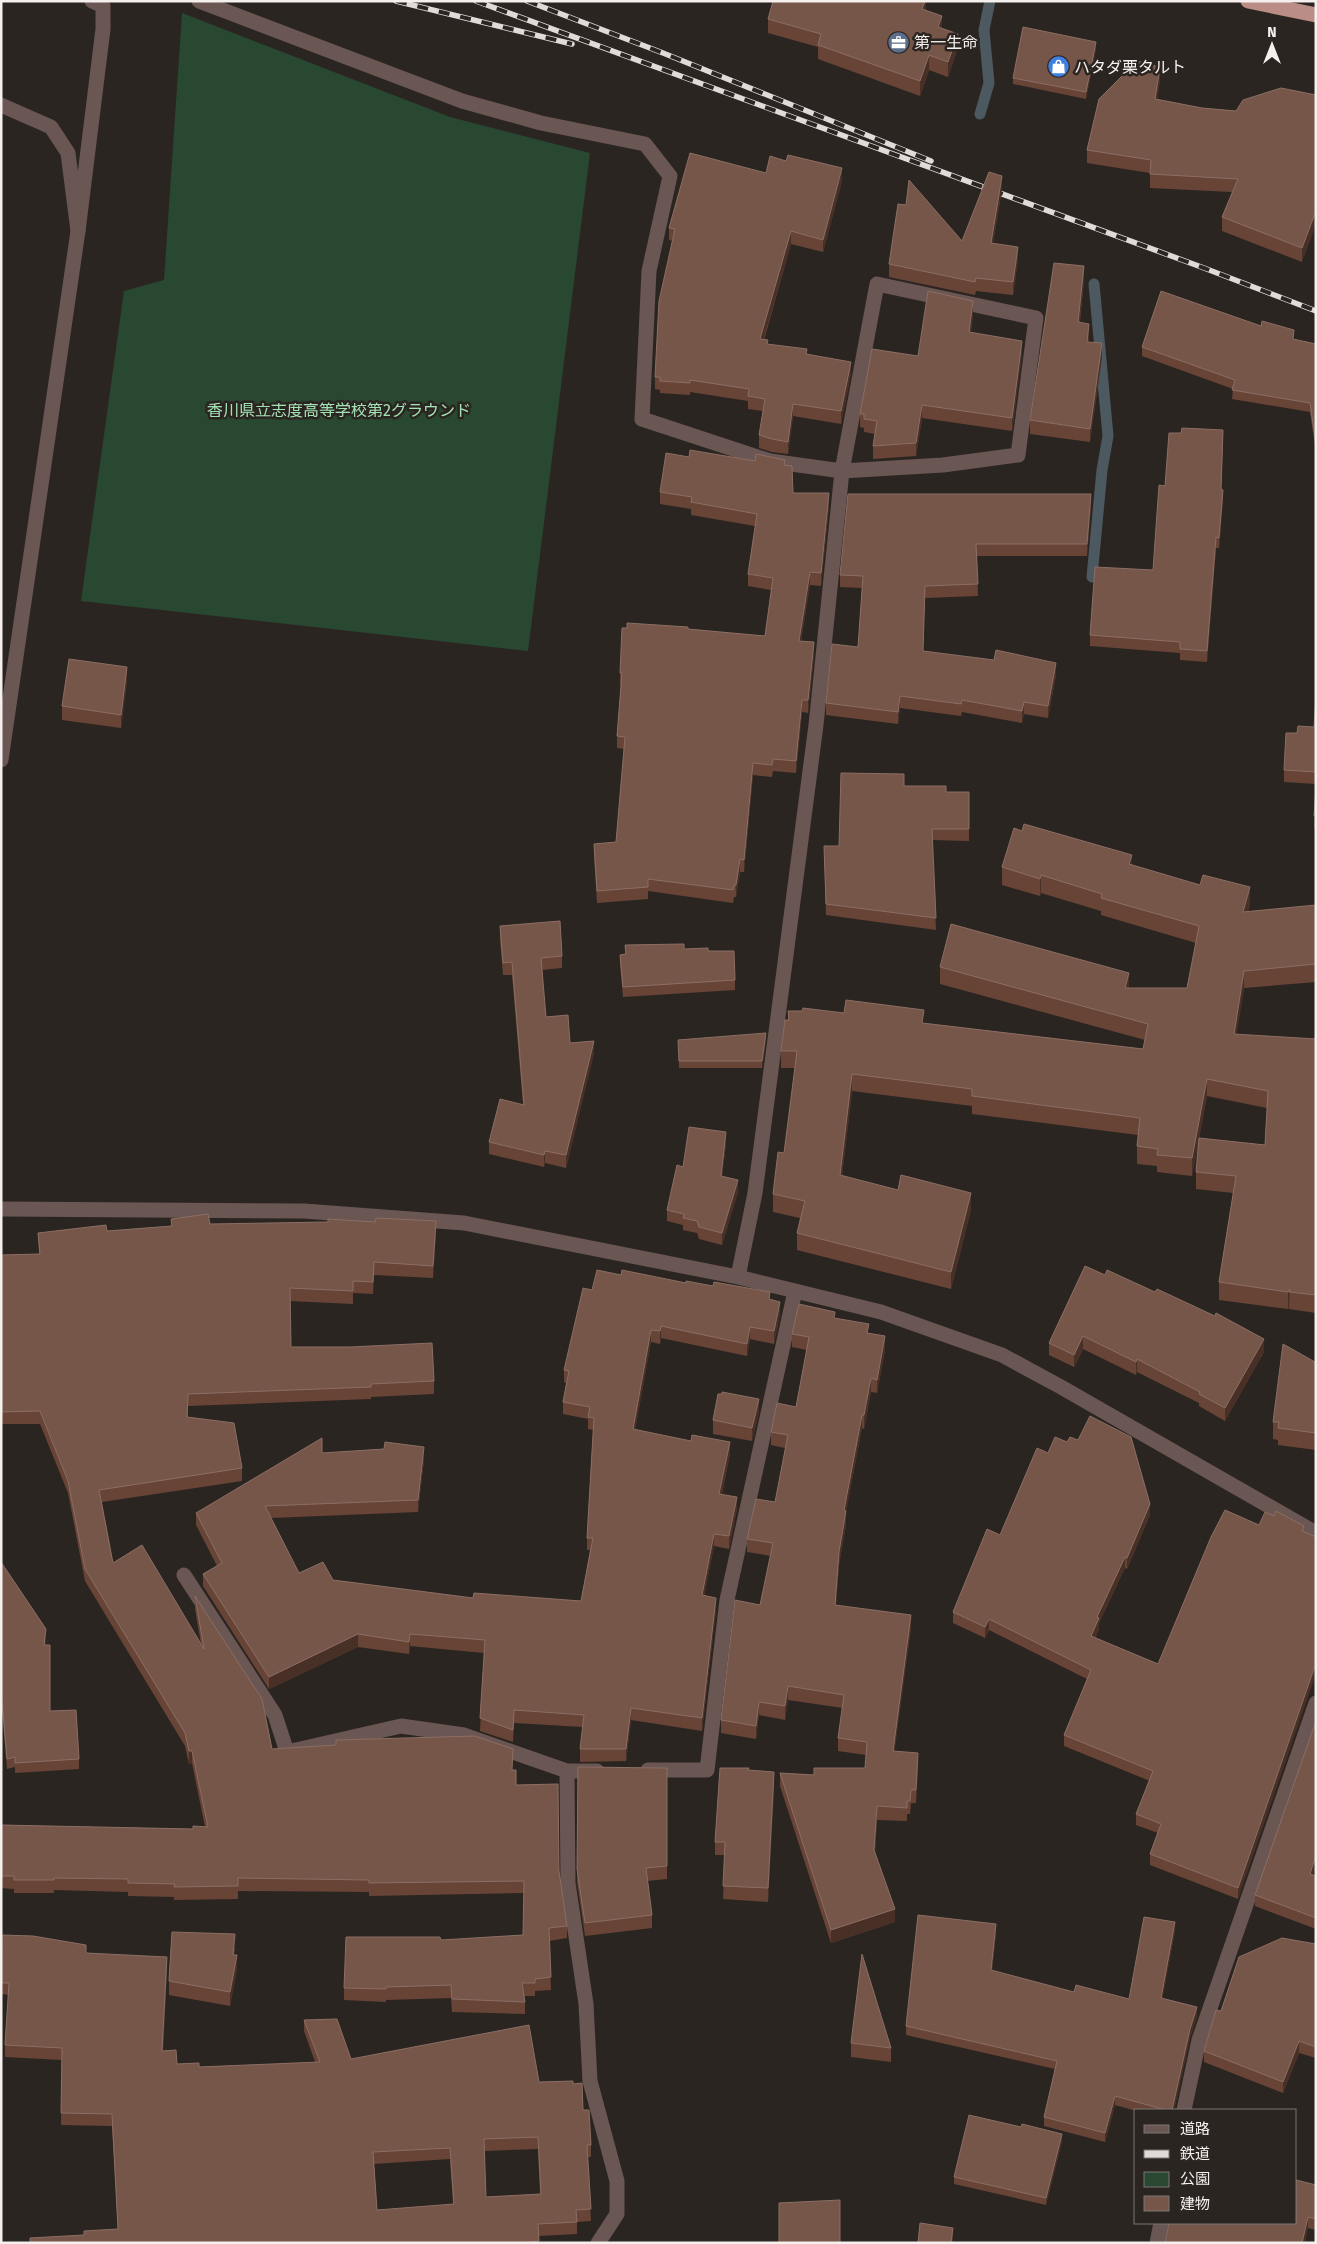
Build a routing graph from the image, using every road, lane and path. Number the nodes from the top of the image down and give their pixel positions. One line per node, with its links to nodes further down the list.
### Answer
1 (199, 1): 7 (street)
2 (1248, 1): 4 (highway)
3 (104, 3): 6 (street)
4 (1316, 15)
5 (1, 105): 6 (street)
6 (78, 231): 8 (street)
7 (842, 470): 7 (street); 10 (street)
8 (1, 760)
9 (1, 1209): 10 (street)
10 (738, 1277): 11 (street)
11 (795, 1291): 12 (street); 15 (street)
12 (1316, 1533)
13 (184, 1575): 16 (street)
14 (1316, 1703): 18 (street)
15 (632, 1770)
16 (567, 1771): 17 (street); 20 (street)
17 (613, 1771)
18 (1184, 2109)
19 (1161, 2224): 21 (street)
20 (598, 2243)
21 (1157, 2243)

